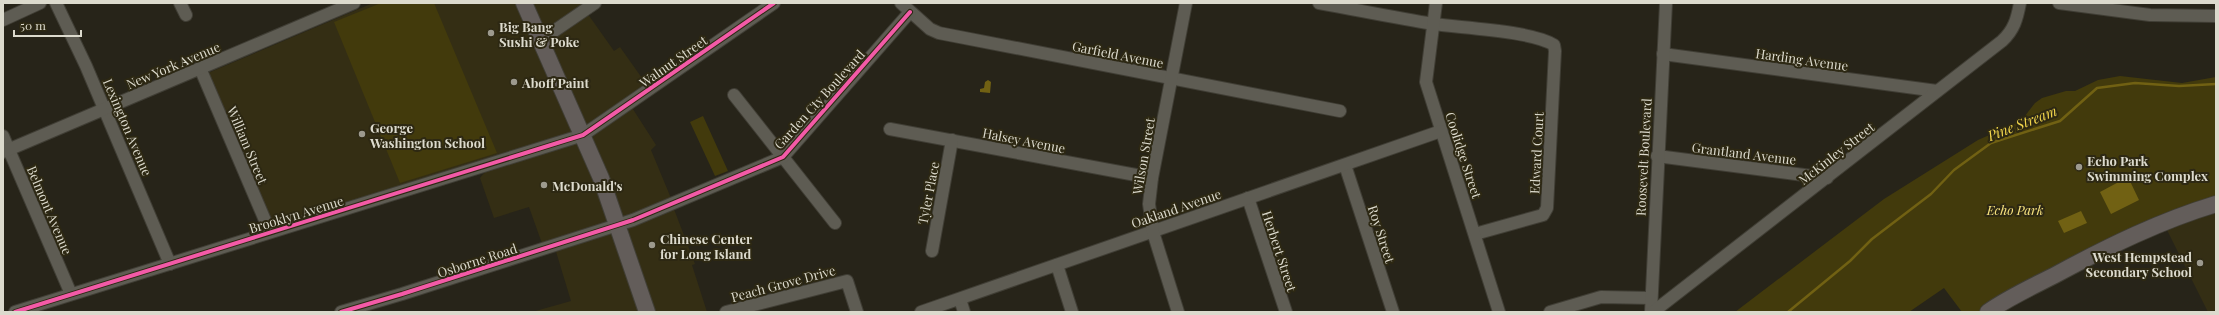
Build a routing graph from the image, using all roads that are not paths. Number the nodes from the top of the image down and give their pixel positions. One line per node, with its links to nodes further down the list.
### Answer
1 (40, 3): 18 (street)
2 (56, 3): 26 (street, Lexington Avenue)
3 (180, 3): 16 (street)
4 (354, 3): 22 (street, New York Avenue)
5 (524, 3): 20 (main road)
6 (595, 3): 20 (street)
7 (774, 3): 30 (street, Walnut Street)
8 (901, 3): 15 (street, Garfield Avenue)
9 (1186, 3): 23 (street, Wilson Street)
10 (1320, 3): 19 (street)
11 (1436, 3): 19 (street, Coolidge Street)
12 (1666, 3): 21 (street, Roosevelt Boulevard)
13 (2020, 3): 24 (street, McKinley Street)
14 (2059, 3): 17 (street)
15 (910, 12): 23 (street, Garfield Avenue); 35 (street, Garden Cty Boulevard)
16 (186, 15)
17 (2216, 16)
18 (3, 20)
19 (1433, 24): 29 (street, Coolidge Street); 45 (street, Edward Court)
20 (541, 40): 30 (main road)
21 (1663, 54): 24 (street, Harding Avenue); 34 (street, Roosevelt Boulevard)
22 (200, 68): 26 (street, New York Avenue); 43 (street, William Street)
23 (1172, 78): 27 (street, Garfield Avenue); 37 (street, Wilson Street)
24 (1937, 91): 38 (street, McKinley Street)
25 (734, 95): 35 (street)
26 (104, 109): 33 (street, New York Avenue); 47 (street, Lexington Avenue)
27 (1340, 111)
28 (890, 129): 32 (street, Halsey Avenue)
29 (1441, 131): 36 (street, Oakland Avenue); 45 (street, Coolidge Street)
30 (583, 135): 42 (main road); 43 (street, Brooklyn Avenue)
31 (3, 136): 33 (street, Belmont Avenue)
32 (952, 140): 37 (street, Halsey Avenue); 46 (street, Tyler Place)
33 (6, 151): 49 (street, Belmont Avenue)
34 (1657, 156): 38 (street, Grantland Avenue); 50 (street, Roosevelt Boulevard)
35 (783, 157): 41 (street); 42 (street, Garden Cty Boulevard)
36 (1345, 165): 39 (street, Oakland Avenue); 62 (street, Roy Street)
37 (1152, 178): 44 (street, Wilson Street)
38 (1827, 178): 65 (street, McKinley Street)
39 (1248, 198): 44 (street, Oakland Avenue); 61 (street, Herbert Street)
40 (2216, 204): 66 (main road)
41 (835, 223)
42 (618, 225): 53 (street, Osborne Road); 54 (main road)
43 (270, 232): 47 (street, Brooklyn Avenue)
44 (1152, 232): 48 (street, Oakland Avenue); 60 (street, Wilson Street)
45 (1475, 234): 63 (street, Coolidge Street)
46 (932, 251)
47 (170, 264): 49 (street, Brooklyn Avenue)
48 (1057, 265): 51 (street, Oakland Avenue); 59 (street)
49 (71, 294): 52 (street, Brooklyn Avenue)
50 (1651, 298): 64 (street); 65 (street, Roosevelt Boulevard)
51 (960, 299): 57 (street, Oakland Avenue); 58 (street)
52 (15, 312)
53 (341, 312)
54 (647, 312)
55 (726, 312): 56 (street, Peach Grove Drive)
56 (857, 312)
57 (921, 312)
58 (964, 312)
59 (1072, 312)
60 (1178, 312)
61 (1286, 312)
62 (1393, 312)
63 (1499, 312)
64 (1550, 312)
65 (1652, 312)
66 (1988, 312)

